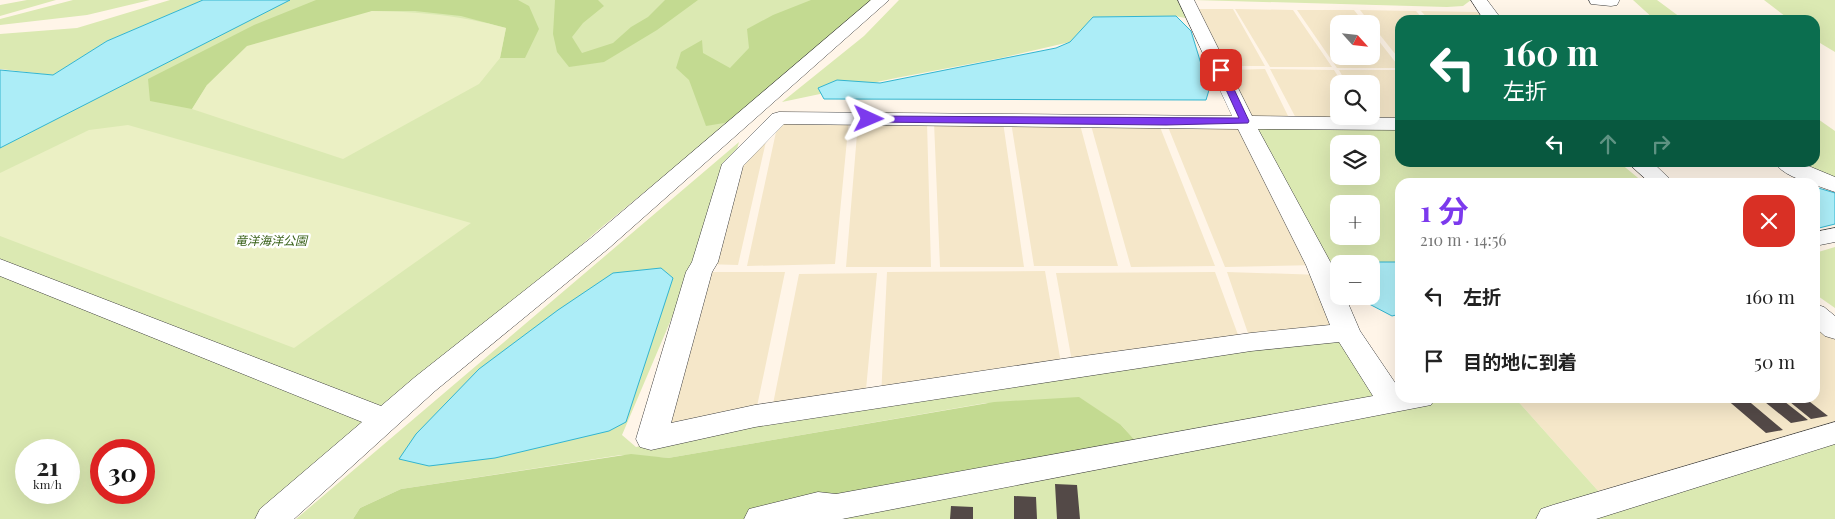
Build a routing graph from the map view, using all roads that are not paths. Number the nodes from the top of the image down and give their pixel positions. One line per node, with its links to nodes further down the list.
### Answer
1 (881, 0): 19 (street)
2 (1186, 0): 5 (street)
3 (1479, 0): 4 (street)
4 (1490, 15)
5 (1244, 121): 6 (street); 16 (street); 16 (street)
6 (1395, 124)
7 (1644, 167): 9 (street)
8 (1791, 167): 10 (street)
9 (1657, 178)
10 (1819, 178)
11 (1820, 178): 12 (street)
12 (1835, 184)
13 (1835, 235): 14 (street)
14 (1820, 238)
15 (0, 267): 19 (street)
16 (1347, 332): 17 (street)
17 (1395, 386)
18 (1395, 402): 22 (street)
19 (384, 420): 21 (street)
20 (1835, 433): 23 (street)
21 (272, 519)
22 (761, 519)
23 (1554, 519)

